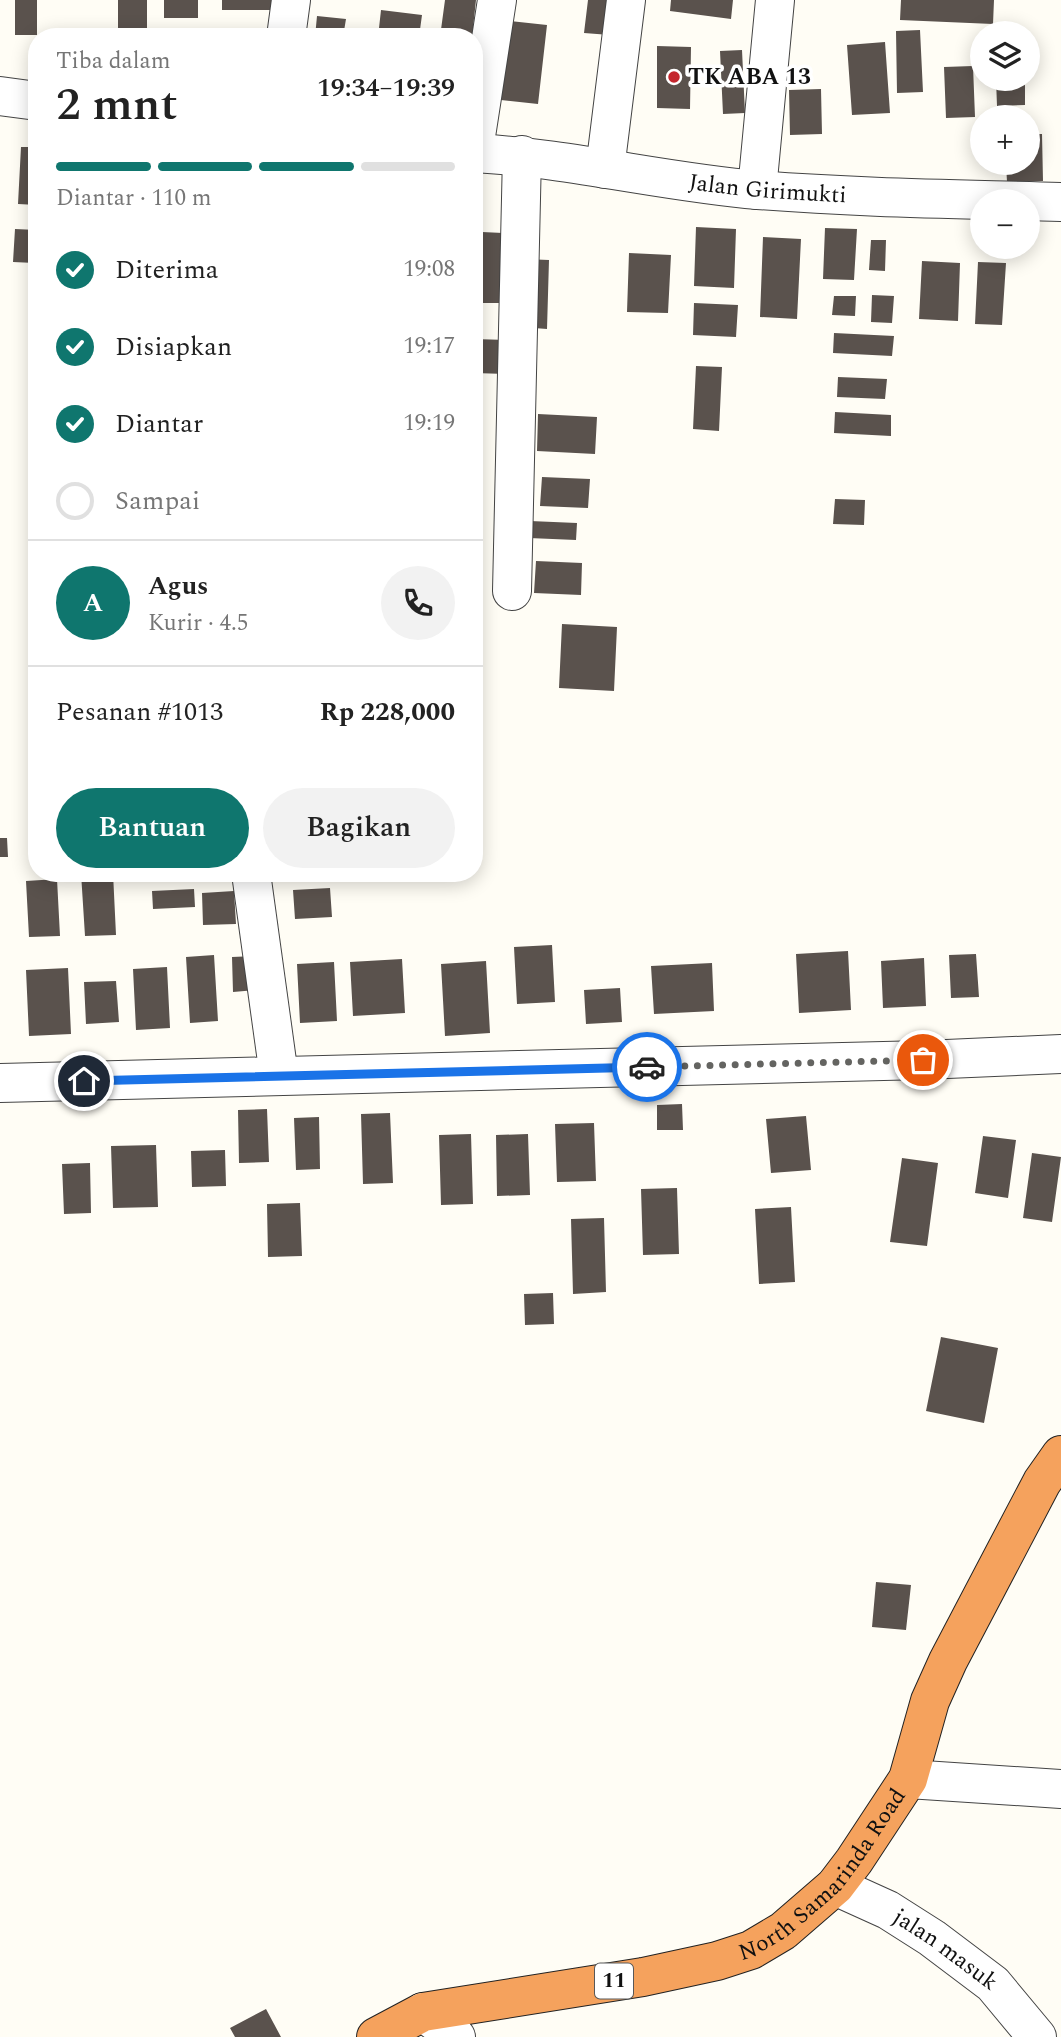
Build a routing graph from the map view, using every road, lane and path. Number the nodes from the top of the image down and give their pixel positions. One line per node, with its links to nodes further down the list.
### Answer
1 (292, 0): 5 (street)
2 (498, 0): 6 (street)
3 (626, 0): 11 (street)
4 (775, 0): 12 (street)
5 (287, 28)
6 (483, 94)
7 (0, 96): 8 (street)
8 (28, 100)
9 (483, 152): 10 (street, Jalan Girimukti)
10 (522, 155): 11 (street, Jalan Girimukti); 14 (street)
11 (605, 169): 12 (street, Jalan Girimukti)
12 (757, 190): 13 (street, Jalan Girimukti)
13 (1061, 202)
14 (512, 591)
15 (252, 882): 17 (street)
16 (1061, 1054): 17 (street)
17 (279, 1076): 18 (street)
18 (0, 1083)
19 (1061, 1455): 20 (highway, North Samarinda Road / 11)
20 (908, 1779): 21 (street); 22 (highway, North Samarinda Road / 11)
21 (1061, 1789)
22 (835, 1886): 23 (highway, North Samarinda Road / 11); 26 (street, jalan masuk)
23 (423, 2012): 24 (highway, North Samarinda Road / 11); 25 (street)
24 (376, 2037)
25 (456, 2037)
26 (1037, 2037)

